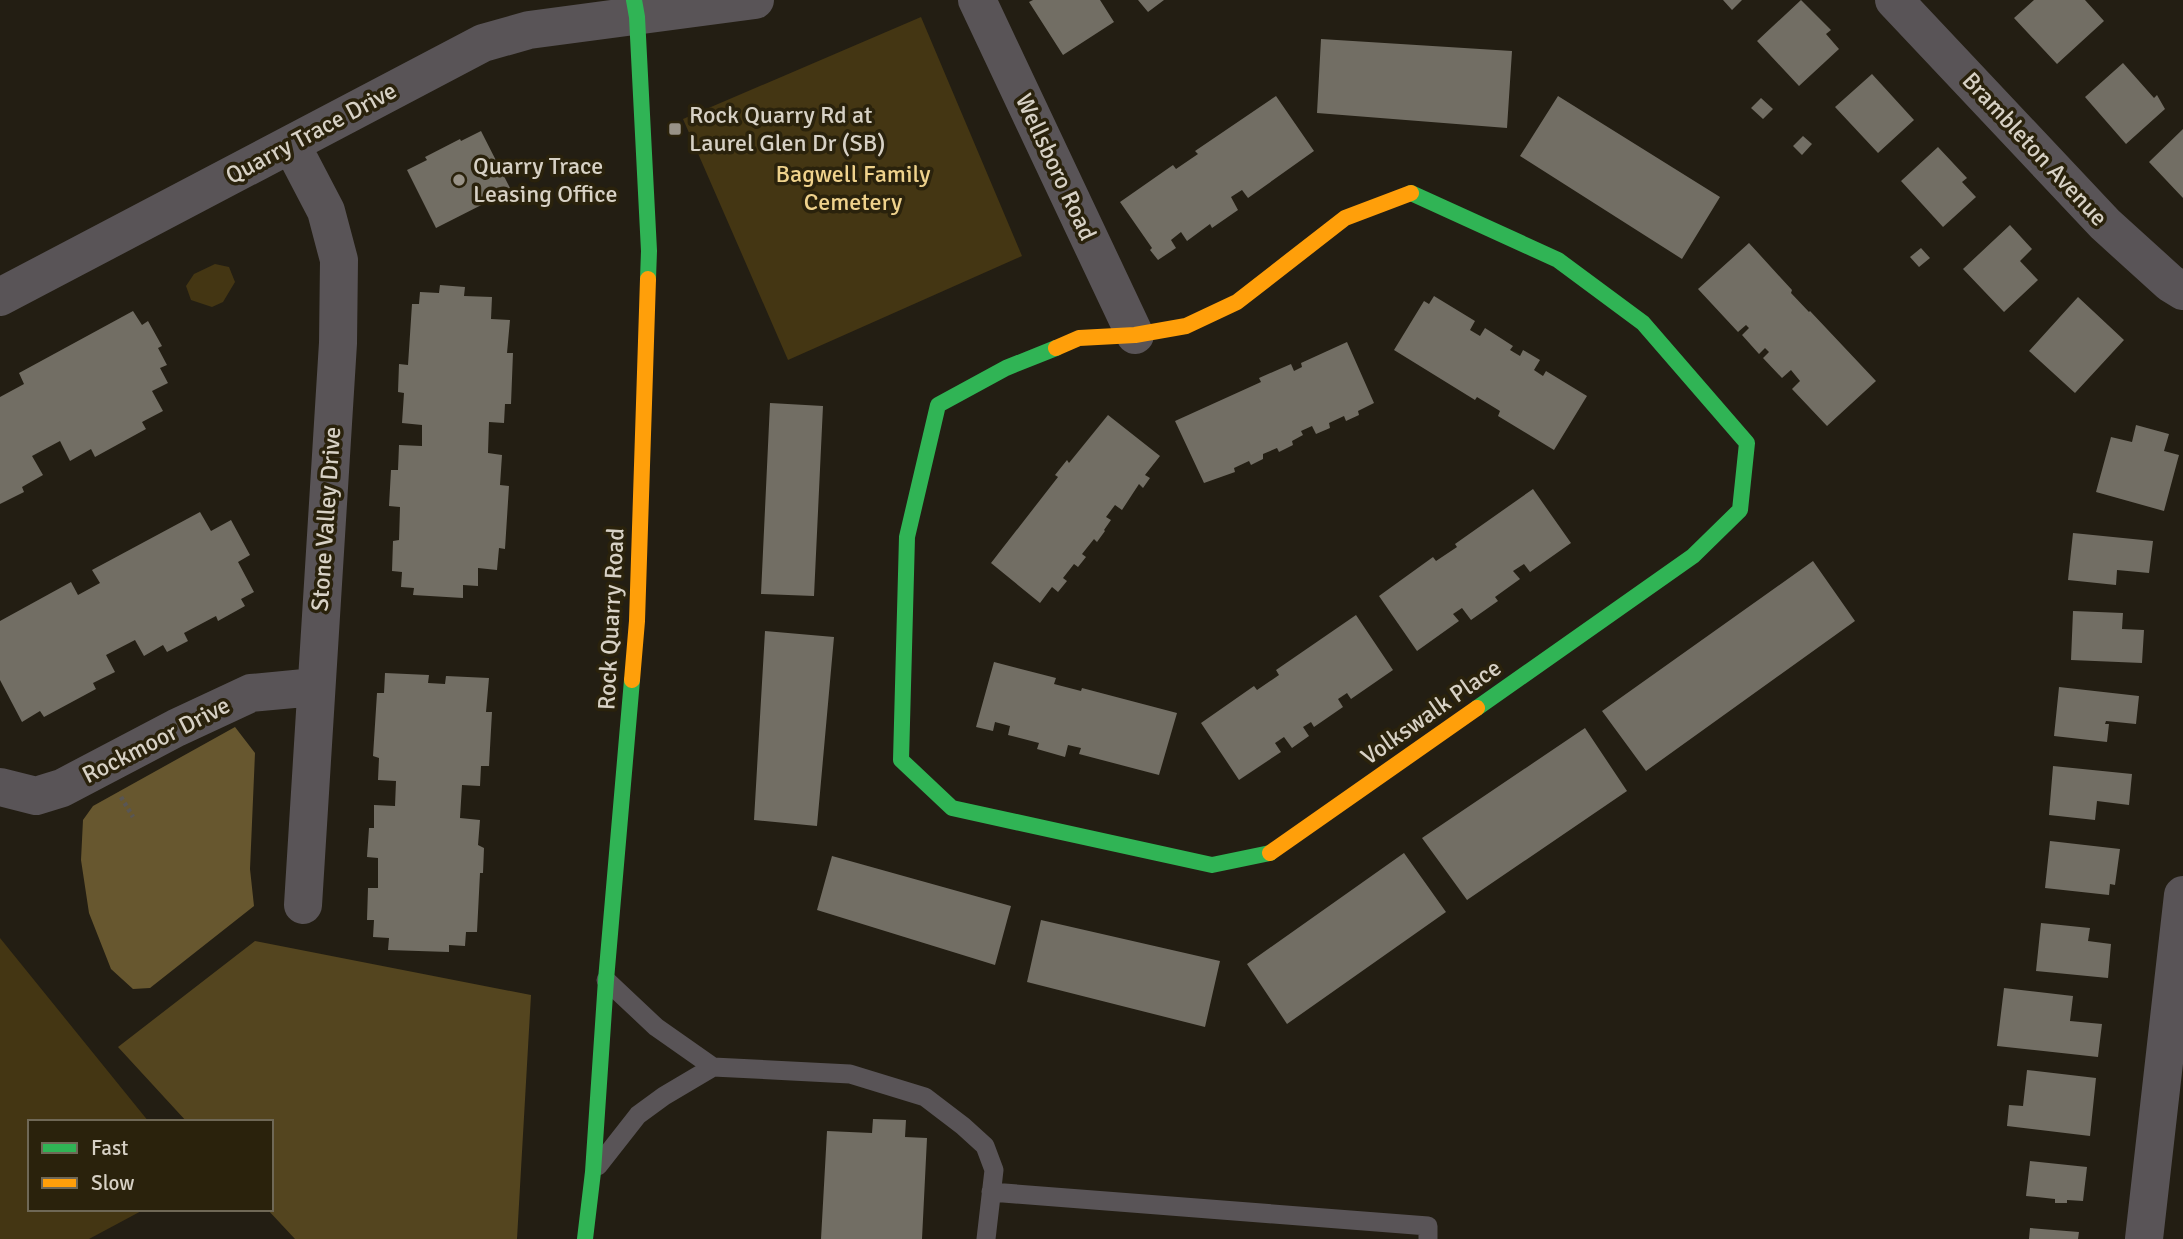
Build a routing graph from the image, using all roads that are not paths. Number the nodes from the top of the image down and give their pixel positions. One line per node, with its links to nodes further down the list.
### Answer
1 (755, 0): 4 (street, Quarry Trace Drive)
2 (977, 0): 8 (street, Wellsboro Road)
3 (1894, 0): 6 (street, Brambleton Avenue)
4 (635, 8): 5 (street, Quarry Trace Drive); 13 (street, Rock Quarry Road)
5 (291, 144): 7 (street, Quarry Trace Drive); 9 (street, Stone Valley Drive)
6 (2183, 291)
7 (0, 298)
8 (1135, 335): 8 (street, Volkswalk Place)
9 (315, 687): 10 (street, Rockmoor Drive); 12 (street, Stone Valley Drive)
10 (0, 787)
11 (2183, 895): 20 (street)
12 (303, 905)
13 (606, 980): 14 (lane); 15 (street, Rock Quarry Road)
14 (713, 1067): 15 (lane); 16 (lane)
15 (593, 1172): 17 (street, Rock Quarry Road)
16 (991, 1192): 18 (lane); 19 (lane)
17 (585, 1239)
18 (986, 1239)
19 (1428, 1239)
20 (2144, 1239)

